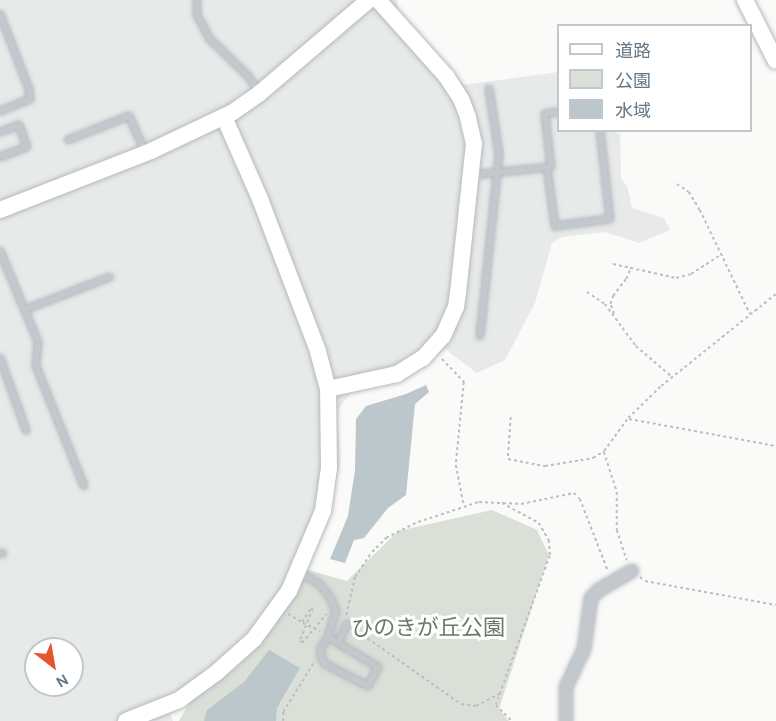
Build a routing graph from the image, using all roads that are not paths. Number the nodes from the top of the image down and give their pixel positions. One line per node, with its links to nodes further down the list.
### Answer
1 (197, 0): 8 (lane)
2 (369, 0): 8 (street)
3 (378, 0): 19 (street)
4 (745, 0): 6 (street)
5 (0, 14): 9 (lane)
6 (776, 61)
7 (489, 89): 18 (lane)
8 (260, 93): 11 (street)
9 (0, 111)
10 (557, 112): 17 (lane)
11 (224, 117): 15 (street); 26 (street)
12 (0, 132): 16 (lane)
13 (600, 132): 17 (lane)
14 (68, 140): 15 (lane)
15 (145, 153): 20 (street)
16 (0, 157)
17 (547, 167): 18 (lane)
18 (498, 173): 19 (lane); 24 (lane)
19 (470, 175): 26 (street)
20 (0, 210)
21 (0, 250): 23 (lane)
22 (110, 277): 23 (lane)
23 (24, 310): 28 (lane)
24 (480, 336)
25 (0, 358): 27 (lane)
26 (328, 390): 30 (street)
27 (27, 430)
28 (84, 486)
29 (632, 571): 35 (street)
30 (297, 572): 32 (lane); 34 (street)
31 (347, 624): 33 (lane)
32 (328, 637): 33 (lane); 33 (lane)
33 (338, 643)
34 (126, 721)
35 (566, 721)

